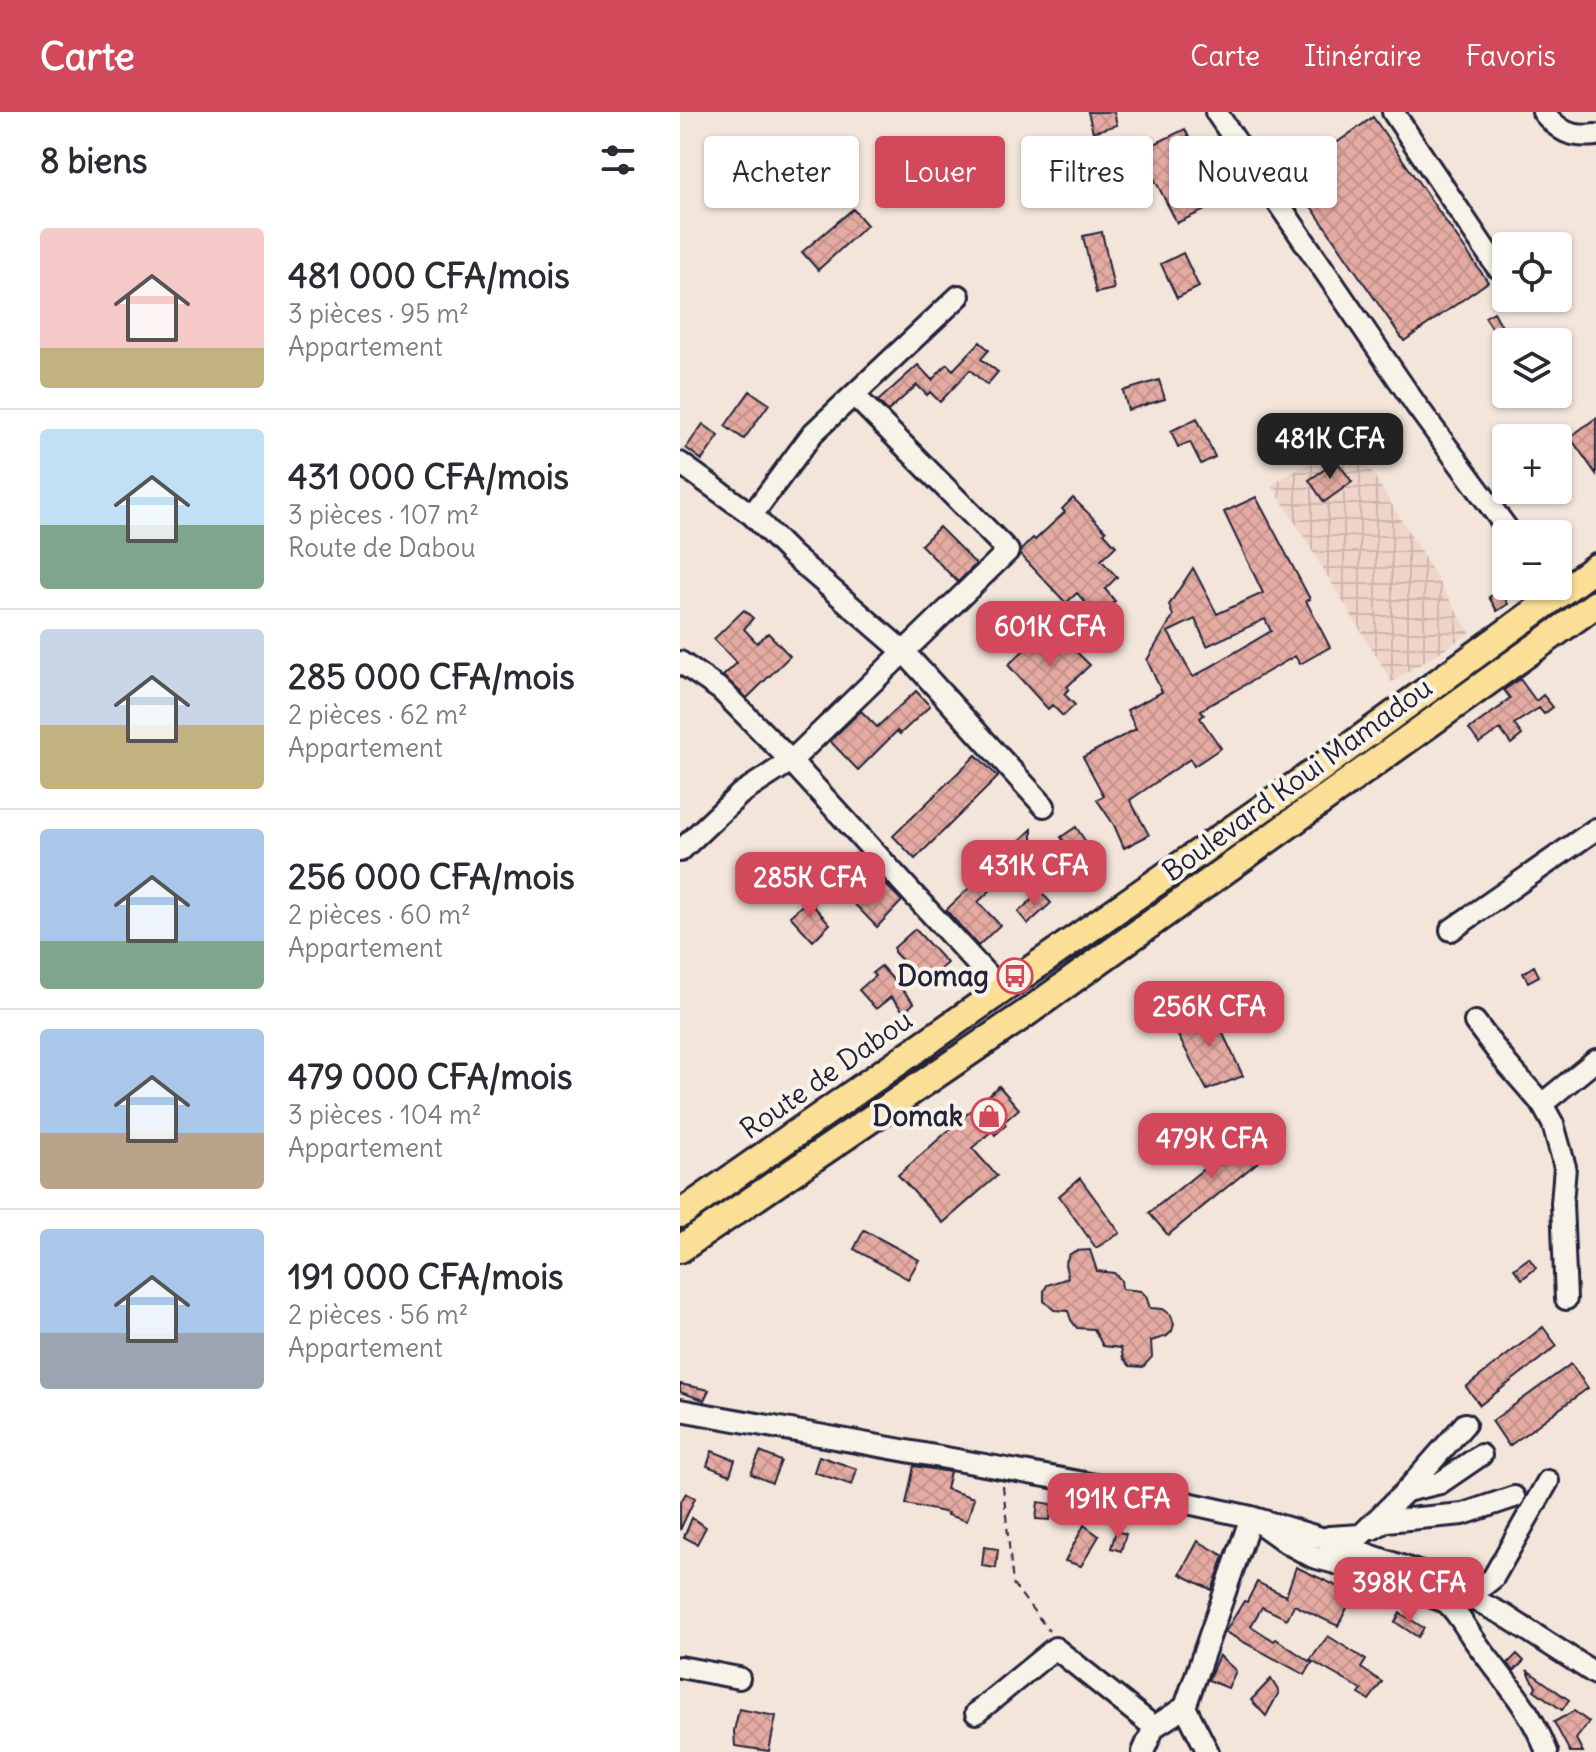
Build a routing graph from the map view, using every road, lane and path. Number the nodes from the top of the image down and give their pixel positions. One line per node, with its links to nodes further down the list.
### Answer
1 (1216, 112): 10 (street)
2 (1393, 112): 5 (street)
3 (1543, 112): 4 (street)
4 (1596, 135)
5 (1492, 260)
6 (959, 296): 7 (street)
7 (854, 395): 9 (street); 15 (street)
8 (682, 469): 9 (street)
9 (752, 515): 15 (street)
10 (1501, 520)
11 (1596, 567): 12 (main road)
12 (1572, 580)
13 (1540, 600): 22 (main road, Route de Dabou)
14 (1596, 604): 27 (main road, Boulevard Koui Mamadou)
15 (904, 652): 17 (street); 18 (street)
16 (680, 662): 17 (street)
17 (791, 761): 20 (street); 22 (street)
18 (1044, 806)
19 (1596, 829): 21 (street)
20 (680, 851)
21 (1451, 930)
22 (1001, 990): 26 (main road, Route de Dabou)
23 (1475, 1022): 25 (street)
24 (1596, 1060): 25 (street)
25 (1542, 1104): 28 (street)
26 (680, 1214)
27 (680, 1249)
28 (1566, 1299)
29 (680, 1410): 32 (street)
30 (1465, 1424): 34 (street)
31 (1481, 1455): 34 (street)
32 (1001, 1469): 36 (street); 42 (path)
33 (1548, 1481): 39 (street)
34 (1406, 1491): 37 (street)
35 (1514, 1497): 37 (street)
36 (1251, 1517): 38 (street); 46 (street); 51 (street)
37 (1361, 1535): 38 (street)
38 (1321, 1538): 40 (street)
39 (1493, 1578): 40 (street); 41 (street)
40 (1470, 1596): 41 (street)
41 (1492, 1608): 44 (street)
42 (1050, 1632)
43 (680, 1667): 45 (street)
44 (1596, 1674)
45 (739, 1678)
46 (1185, 1707): 48 (street); 50 (street)
47 (976, 1713): 48 (street)
48 (1154, 1727): 49 (street)
49 (1143, 1752)
50 (1208, 1752)
51 (1547, 1752)

